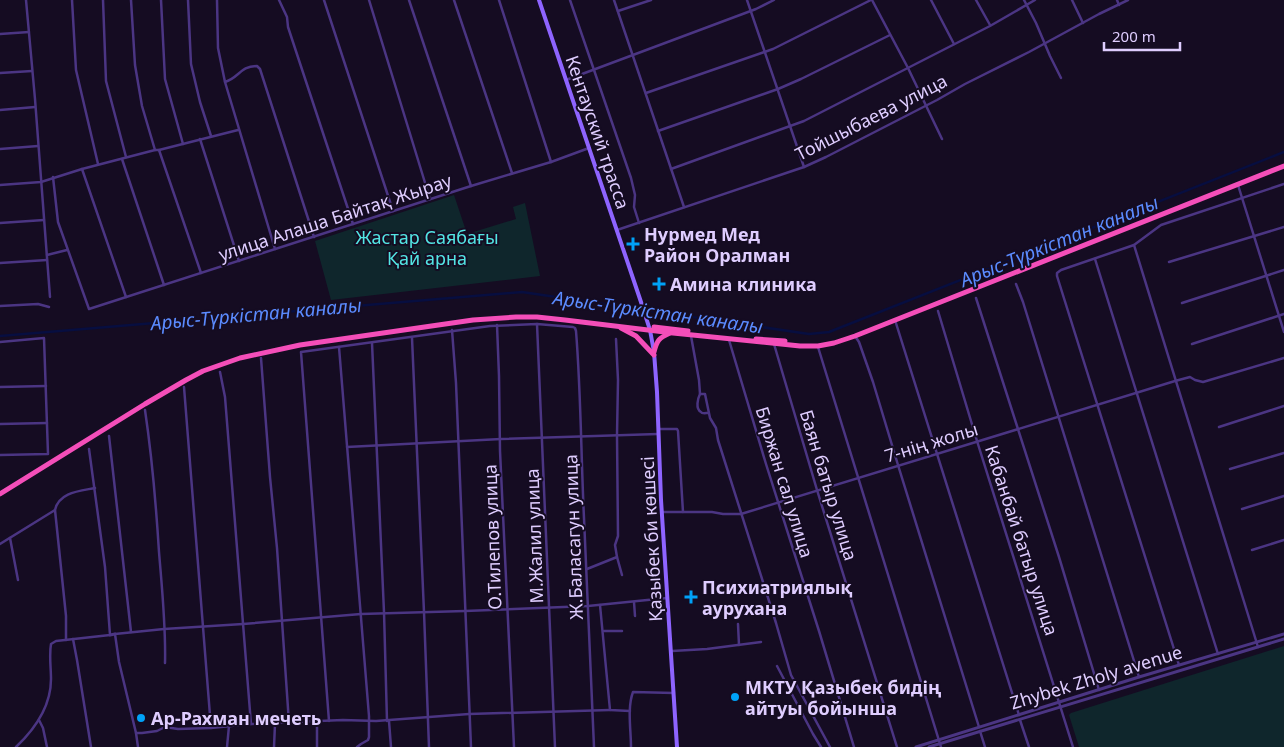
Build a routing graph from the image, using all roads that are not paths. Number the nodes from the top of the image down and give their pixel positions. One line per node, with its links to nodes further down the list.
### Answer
1 (26, 0): 34 (street)
2 (72, 0): 68 (street)
3 (103, 0): 65 (street)
4 (132, 0): 63 (street)
5 (161, 0): 59 (street)
6 (188, 0): 56 (street)
7 (217, 0): 47 (street)
8 (279, 0): 87 (street)
9 (324, 0): 83 (street)
10 (369, 0): 81 (street)
11 (409, 0): 79 (street)
12 (454, 0): 73 (street)
13 (499, 0): 67 (street)
14 (539, 0): 46 (main road, Кентауский трасса)
15 (570, 0): 42 (street)
16 (614, 0): 30 (street)
17 (651, 0): 30 (street)
18 (747, 0): 31 (street)
19 (774, 0): 31 (street)
20 (872, 0): 36 (street); 39 (street)
21 (931, 0): 38 (street)
22 (976, 0): 33 (street)
23 (1024, 0): 28 (street)
24 (1035, 0): 28 (street)
25 (1072, 0): 32 (street)
26 (1116, 0): 29 (street)
27 (1128, 0): 29 (street, Тойшыбаева улица)
28 (1026, 5): 33 (street); 37 (street)
29 (1119, 5): 32 (street, Тойшыбаева улица)
30 (618, 11): 40 (street)
31 (750, 11): 39 (street); 40 (street)
32 (1082, 23): 37 (street, Тойшыбаева улица)
33 (990, 26): 38 (street)
34 (29, 32): 35 (street); 43 (street)
35 (0, 34)
36 (890, 35): 41 (street); 48 (street)
37 (1045, 43): 45 (street); 50 (street, Тойшыбаева улица)
38 (954, 44): 41 (street)
39 (764, 52): 48 (street); 49 (street)
40 (632, 55): 42 (street); 49 (street)
41 (908, 68): 50 (street); 53 (street)
42 (594, 70): 46 (street); 85 (street)
43 (32, 71): 44 (street); 51 (street)
44 (0, 73)
45 (1062, 78)
46 (565, 80): 61 (main road, Кентауский трасса)
47 (225, 82): 54 (street); 91 (street)
48 (778, 89): 53 (street); 55 (street)
49 (646, 93): 55 (street)
50 (926, 105): 58 (street); 70 (street, Тойшыбаева улица)
51 (35, 107): 52 (street); 60 (street)
52 (0, 110)
53 (790, 126): 70 (street); 72 (street)
54 (238, 130): 56 (street); 93 (street)
55 (658, 130): 72 (street)
56 (211, 136): 57 (street)
57 (200, 139): 59 (street); 98 (street)
58 (942, 139)
59 (183, 144): 64 (street)
60 (38, 146): 62 (street); 75 (street)
61 (589, 148): 67 (street, улица Алаша Байтақ Жырау); 89 (main road, Кентауский трасса)
62 (0, 149)
63 (155, 150): 64 (street); 65 (street)
64 (160, 150): 102 (street)
65 (126, 157): 66 (street)
66 (122, 159): 68 (street); 105 (street)
67 (551, 162): 73 (street, улица Алаша Байтақ Жырау)
68 (98, 164): 71 (street)
69 (1284, 165): 76 (highway); 120 (highway)
70 (804, 167): 82 (street, Тойшыбаева улица)
71 (82, 169): 74 (street); 106 (street)
72 (672, 169): 82 (street)
73 (512, 173): 79 (street, улица Алаша Байтақ Жырау)
74 (53, 177): 75 (street); 94 (street)
75 (41, 182): 78 (street); 84 (street)
76 (1238, 184): 80 (street); 116 (highway)
77 (1284, 184): 80 (street)
78 (0, 185)
79 (471, 186): 81 (street, улица Алаша Байтақ Жырау)
80 (1242, 198): 90 (street); 92 (street)
81 (430, 199): 83 (street, улица Алаша Байтақ Жырау)
82 (684, 208): 85 (street, Тойшыбаева улица)
83 (393, 211): 87 (street, улица Алаша Байтақ Жырау)
84 (44, 220): 86 (street); 95 (street)
85 (639, 223): 89 (street, Тойшыбаева улица)
86 (0, 224)
87 (353, 224): 91 (street, улица Алаша Байтақ Жырау)
88 (1284, 227): 90 (street)
89 (617, 230): 115 (main road, Кентауский трасса)
90 (1254, 236): 99 (street); 103 (street)
91 (314, 237): 93 (street, улица Алаша Байтақ Жырау)
92 (1134, 245): 96 (street); 139 (street)
93 (275, 249): 98 (street, улица Алаша Байтақ Жырау)
94 (67, 250): 95 (street); 106 (street, улица Алаша Байтақ Жырау)
95 (46, 255): 97 (street)
96 (1095, 259): 143 (street); 145 (street)
97 (47, 260): 100 (street); 107 (street)
98 (239, 261): 102 (street, улица Алаша Байтақ Жырау)
99 (1169, 262)
100 (0, 263)
101 (1284, 270): 103 (street)
102 (200, 273): 105 (street, улица Алаша Байтақ Жырау)
103 (1267, 276): 109 (street); 114 (street)
104 (1016, 284): 149 (street)
105 (164, 285): 106 (street, улица Алаша Байтақ Жырау)
106 (126, 297)
107 (50, 298)
108 (976, 298): 153 (street)
109 (1182, 304)
110 (0, 306): 111 (street)
111 (49, 306)
112 (938, 311): 161 (street, Кабанбай батыр улица)
113 (1284, 314): 114 (street)
114 (1279, 315): 122 (street); 132 (street)
115 (645, 316): 120 (main road, Қазыбек би көшесі)
116 (895, 320): 125 (highway); 167 (street)
117 (537, 324): 118 (street); 157 (street, Ж.Баласагун улица); 158 (street, М.Жалил улица)
118 (497, 325): 121 (street); 159 (street, О.Тилепов улица)
119 (619, 326): 120 (highway); 135 (highway); 174 (highway)
120 (649, 328): 123 (highway); 135 (main road, Қазыбек би көшесі); 174 (highway)
121 (452, 330): 126 (street); 160 (street)
122 (1284, 332)
123 (670, 333): 124 (highway); 135 (highway)
124 (691, 335): 128 (highway); 144 (street)
125 (855, 336): 133 (highway); 169 (street)
126 (412, 338): 130 (street); 162 (street)
127 (616, 339): 155 (street)
128 (729, 339): 131 (highway); 176 (street, Биржан сал улица)
129 (0, 342): 140 (street)
130 (372, 343): 134 (street); 163 (street)
131 (774, 344): 133 (highway); 173 (street, Баян батыр улица)
132 (1192, 344)
133 (818, 346): 171 (street)
134 (340, 347): 164 (street); 201 (street)
135 (654, 353): 154 (main road, Қазыбек би көшесі)
136 (261, 358): 202 (street)
137 (1284, 358): 139 (street, 7-нің жолы)
138 (220, 372): 203 (street)
139 (1175, 381): 143 (street, 7-нің жолы); 217 (street)
140 (46, 386): 141 (street); 150 (street)
141 (0, 387)
142 (184, 387): 205 (street)
143 (1136, 392): 145 (street, 7-нің жолы); 221 (street)
144 (700, 394): 148 (street); 148 (street)
145 (1098, 405): 149 (street, 7-нің жолы); 223 (street)
146 (1284, 406): 152 (street)
147 (145, 410): 206 (street)
148 (709, 414): 181 (street)
149 (1058, 417): 153 (street, 7-нің жолы); 225 (street)
150 (47, 423): 151 (street); 168 (street)
151 (0, 424)
152 (1219, 427)
153 (1018, 429): 161 (street, 7-нің жолы); 226 (street)
154 (659, 432): 155 (street); 179 (main road, Қазыбек би көшесі); 180 (street)
155 (617, 435): 157 (street); 186 (street)
156 (109, 436): 209 (street)
157 (581, 436): 158 (street); 187 (street, Ж.Баласагун улица)
158 (542, 438): 159 (street); 194 (street, М.Жалил улица)
159 (501, 439): 160 (street); 195 (street, О.Тилепов улица)
160 (458, 441): 162 (street); 196 (street)
161 (977, 441): 167 (street, 7-нің жолы); 228 (street, Кабанбай батыр улица)
162 (417, 443): 163 (street); 198 (street)
163 (377, 445): 164 (street); 197 (street)
164 (347, 447): 199 (street)
165 (89, 449): 172 (street)
166 (1284, 453): 170 (street)
167 (937, 454): 169 (street, 7-нің жолы); 236 (street)
168 (0, 455)
169 (898, 465): 171 (street, 7-нің жолы); 248 (street)
170 (1230, 469)
171 (858, 478): 173 (street, 7-нің жолы); 252 (street)
172 (95, 488): 177 (street); 212 (street)
173 (818, 490): 176 (street, 7-нің жолы); 273 (street, Баян батыр улица)
174 (0, 492)
175 (1284, 496): 178 (street)
176 (779, 502): 181 (street, 7-нің жолы); 272 (street, Биржан сал улица)
177 (56, 510): 182 (street); 215 (street)
178 (1242, 510)
179 (662, 512): 180 (street, 7-нің жолы); 190 (main road, Қазыбек би көшесі)
180 (683, 512): 181 (street, 7-нің жолы)
181 (741, 514): 271 (street)
182 (10, 538): 184 (street); 189 (street)
183 (1284, 540): 185 (street)
184 (0, 544)
185 (1252, 550)
186 (616, 556): 187 (street); 188 (street)
187 (587, 569): 193 (street, Ж.Баласагун улица)
188 (622, 575)
189 (18, 580)
190 (667, 598): 191 (street); 220 (main road, Қазыбек би көшесі)
191 (634, 602): 192 (street); 200 (street)
192 (600, 605): 193 (street); 207 (street)
193 (588, 606): 194 (street); 230 (street, Ж.Баласагун улица)
194 (549, 608): 195 (street); 233 (street, М.Жалил улица)
195 (507, 610): 196 (street); 234 (street, О.Тилепов улица)
196 (465, 611): 198 (street); 235 (street)
197 (384, 612): 198 (street); 199 (street); 242 (street)
198 (424, 612): 237 (street)
199 (361, 614): 201 (street); 241 (street)
200 (635, 616)
201 (322, 617): 202 (street); 240 (street)
202 (281, 621): 203 (street); 244 (street)
203 (243, 624): 205 (street); 245 (street)
204 (738, 624): 218 (street)
205 (204, 627): 206 (street); 249 (street)
206 (164, 629): 209 (street); 222 (street)
207 (603, 631): 208 (street); 231 (street)
208 (622, 631)
209 (131, 632): 210 (street)
210 (116, 634): 212 (street); 251 (street)
211 (1284, 634): 217 (street, Zhybek Zholy avenue)
212 (110, 635): 213 (street)
213 (73, 639): 215 (street); 256 (street)
214 (1284, 639): 219 (street, Zhybek Zholy avenue)
215 (66, 640): 238 (street)
216 (761, 642): 218 (street)
217 (1256, 642): 219 (street); 221 (street, Zhybek Zholy avenue)
218 (739, 646): 220 (street)
219 (1258, 647): 229 (street, Zhybek Zholy avenue)
220 (672, 651): 227 (main road, Қазыбек би көшесі)
221 (1218, 654): 223 (street, Zhybek Zholy avenue)
222 (165, 663)
223 (1179, 665): 225 (street, Zhybek Zholy avenue)
224 (778, 666): 270 (street)
225 (1139, 677): 226 (street, Zhybek Zholy avenue)
226 (1099, 690): 228 (street, Zhybek Zholy avenue)
227 (674, 693): 232 (street); 269 (main road, Қазыбек би көшесі)
228 (1060, 702): 229 (street, Кабанбай батыр улица); 236 (street, Zhybek Zholy avenue)
229 (1061, 707): 239 (street, Zhybek Zholy avenue); 278 (street, Кабанбай батыр улица)
230 (592, 710): 231 (street); 233 (street); 267 (street, Ж.Баласагун улица)
231 (610, 710): 232 (street)
232 (630, 711): 268 (street)
233 (553, 712): 234 (street); 266 (street, М.Жалил улица)
234 (512, 713): 235 (street); 265 (street, О.Тилепов улица)
235 (469, 714): 237 (street); 264 (street)
236 (1019, 715): 248 (street, Zhybek Zholy avenue)
237 (427, 718): 242 (street); 263 (street)
238 (39, 719): 254 (street); 255 (street)
239 (1020, 719): 250 (street, Zhybek Zholy avenue); 277 (street)
240 (330, 721): 241 (street); 243 (street)
241 (369, 721): 242 (street); 261 (street)
242 (388, 721): 262 (street)
243 (317, 722): 244 (street); 260 (street)
244 (289, 723): 246 (street)
245 (252, 724): 246 (street); 247 (street)
246 (275, 724): 259 (street)
247 (229, 726): 249 (street); 258 (street)
248 (979, 727): 252 (street, Zhybek Zholy avenue)
249 (211, 728): 251 (street)
250 (980, 732): 253 (street, Zhybek Zholy avenue); 276 (street)
251 (136, 733): 257 (street)
252 (939, 739): 253 (street); 274 (street, Zhybek Zholy avenue)
253 (941, 745): 275 (street, Zhybek Zholy avenue)
254 (16, 747)
255 (47, 747)
256 (91, 747)
257 (138, 747)
258 (227, 747)
259 (274, 747)
260 (317, 747)
261 (358, 747)
262 (391, 747)
263 (429, 747)
264 (471, 747)
265 (514, 747)
266 (555, 747)
267 (594, 747)
268 (631, 747)
269 (677, 747)
270 (822, 747)
271 (830, 747)
272 (854, 747)
273 (897, 747)
274 (916, 747)
275 (930, 747)
276 (985, 747)
277 (1029, 747)
278 (1073, 747)

